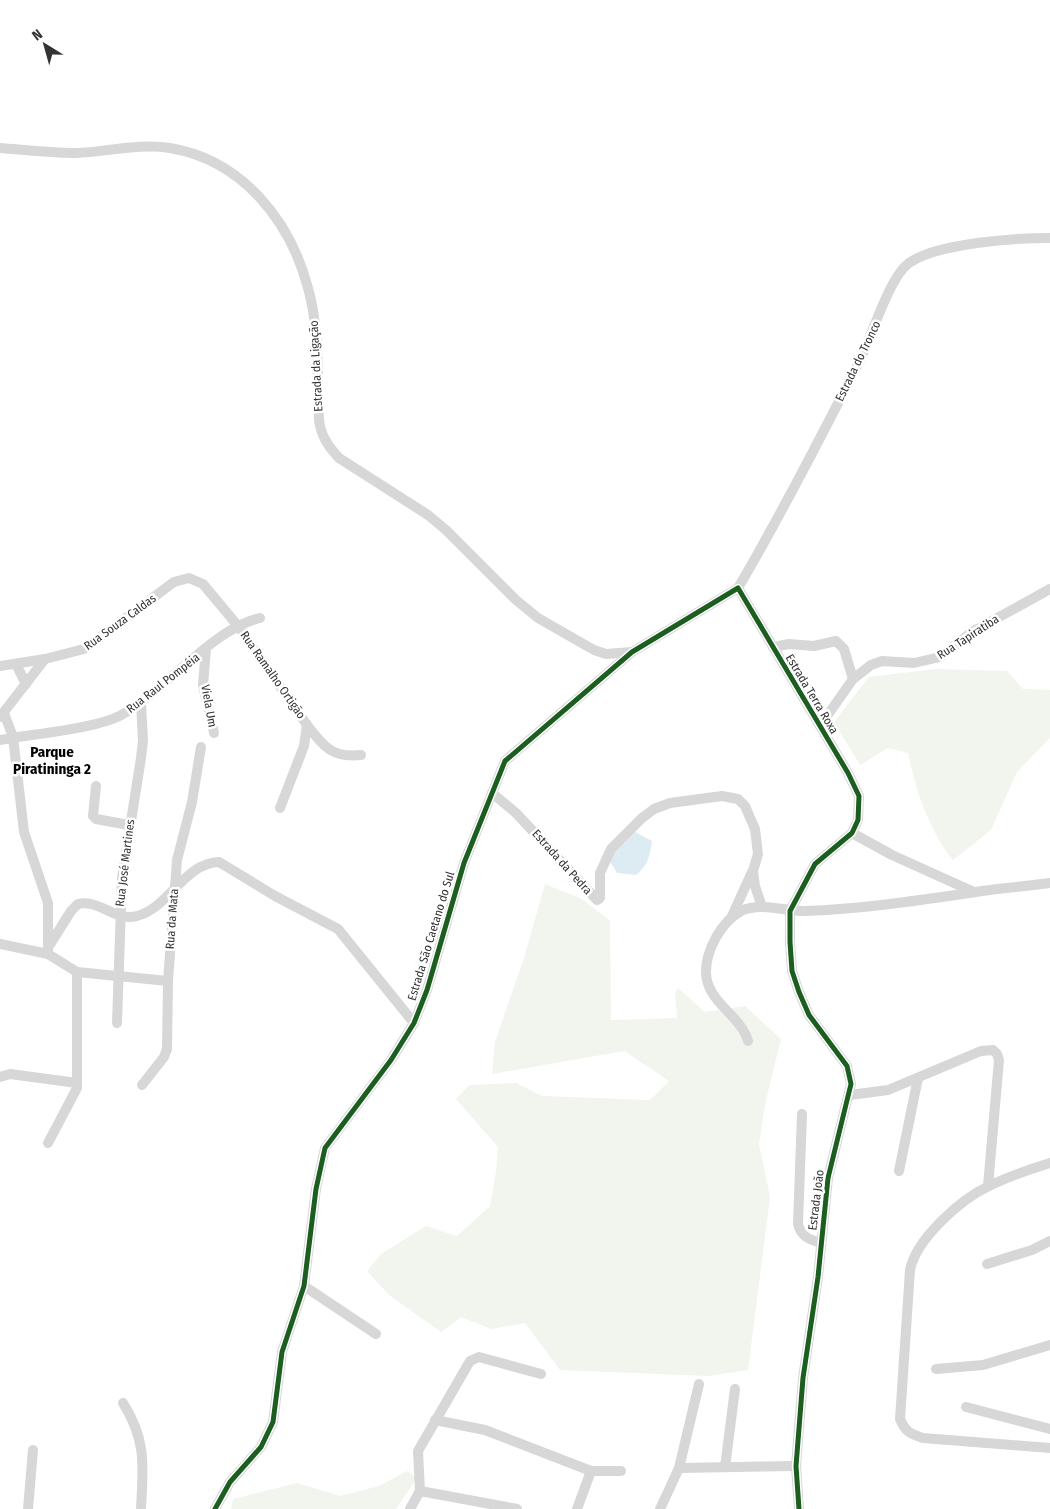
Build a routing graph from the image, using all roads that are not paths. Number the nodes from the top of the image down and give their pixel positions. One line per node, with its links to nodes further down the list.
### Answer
1 (0, 148): 9 (street, Estrada da Ligação)
2 (1050, 238): 3 (street, Estrada do Tronco)
3 (738, 588): 7 (street, Estrada Terra Roxa); 9 (street)
4 (1050, 589): 13 (street, Rua Tapiratiba)
5 (260, 618): 6 (street, Rua Raul Pompéia)
6 (238, 626): 8 (street, Rua Raul Pompéia); 10 (street, Rua Souza Caldas); 17 (street, Rua Ramalho Ortigão)
7 (772, 647): 13 (street); 18 (street, Estrada Terra Roxa)
8 (206, 649): 15 (street, Rua Raul Pompéia); 19 (street, Viela Um)
9 (632, 652): 25 (street, Estrada São Caetano do Sul)
10 (45, 659): 11 (street, Rua Souza Caldas); 14 (street)
11 (16, 664): 12 (street, Rua Souza Caldas); 14 (street)
12 (0, 666)
13 (853, 678): 18 (street, Rua Tapiratiba)
14 (26, 684): 16 (street)
15 (141, 703): 20 (street, Rua Raul Pompéia); 27 (street, Rua José Martines)
16 (2, 715): 20 (street)
17 (308, 725): 23 (street, Rua Ramalho Ortigão); 26 (street)
18 (820, 726): 28 (street, Estrada Terra Roxa)
19 (214, 733)
20 (13, 738): 21 (street, Rua Raul Pompéia); 38 (street)
21 (0, 740)
22 (201, 747): 31 (street, Rua da Mata)
23 (361, 755)
24 (96, 786): 27 (street)
25 (492, 793): 29 (street, Estrada da Pedra); 42 (street, Estrada São Caetano do Sul)
26 (280, 808)
27 (129, 825): 35 (street, Rua José Martines)
28 (852, 833): 32 (street); 34 (street)
29 (753, 871): 33 (street, Estrada da Pedra); 36 (street)
30 (1050, 883): 32 (street)
31 (174, 887): 35 (street); 41 (street, Rua da Mata); 42 (street)
32 (974, 892): 34 (street)
33 (762, 907): 34 (street); 36 (street)
34 (790, 911): 49 (street, Estrada João)
35 (119, 916): 38 (street); 40 (street, Rua José Martines)
36 (732, 917): 44 (street)
37 (0, 944): 38 (street)
38 (49, 950): 39 (street)
39 (77, 972): 40 (street); 47 (street)
40 (118, 975): 41 (street); 43 (street, Rua José Martines)
41 (168, 981): 48 (street, Rua da Mata)
42 (414, 1023): 58 (street, Estrada São Caetano do Sul)
43 (117, 1024)
44 (748, 1041)
45 (0, 1077): 47 (street)
46 (918, 1078): 49 (street); 53 (street); 54 (street)
47 (77, 1083): 51 (street)
48 (142, 1085)
49 (850, 1095): 56 (street, Estrada João)
50 (802, 1114): 56 (street)
51 (48, 1144)
52 (1050, 1163): 54 (street)
53 (899, 1171)
54 (988, 1186): 69 (street)
55 (1050, 1241): 57 (street)
56 (821, 1243): 71 (street, Estrada João)
57 (987, 1264)
58 (304, 1286): 59 (street); 79 (street, Estrada São Caetano do Sul)
59 (376, 1334)
60 (1050, 1345): 61 (street)
61 (936, 1369)
62 (541, 1374): 67 (street)
63 (699, 1384): 73 (street)
64 (736, 1389): 72 (street)
65 (124, 1403): 78 (street)
66 (966, 1407): 68 (street)
67 (435, 1420): 74 (street); 76 (street)
68 (1050, 1429)
69 (1050, 1448)
70 (33, 1450): 77 (street)
71 (796, 1466): 72 (street); 84 (street, Estrada João)
72 (725, 1467): 73 (street)
73 (679, 1468): 83 (street)
74 (591, 1471): 75 (street); 82 (street)
75 (622, 1471)
76 (420, 1490): 80 (street); 81 (street)
77 (28, 1509)
78 (141, 1509)
79 (215, 1509)
80 (410, 1509)
81 (516, 1509)
82 (577, 1509)
83 (660, 1509)
84 (799, 1509)

